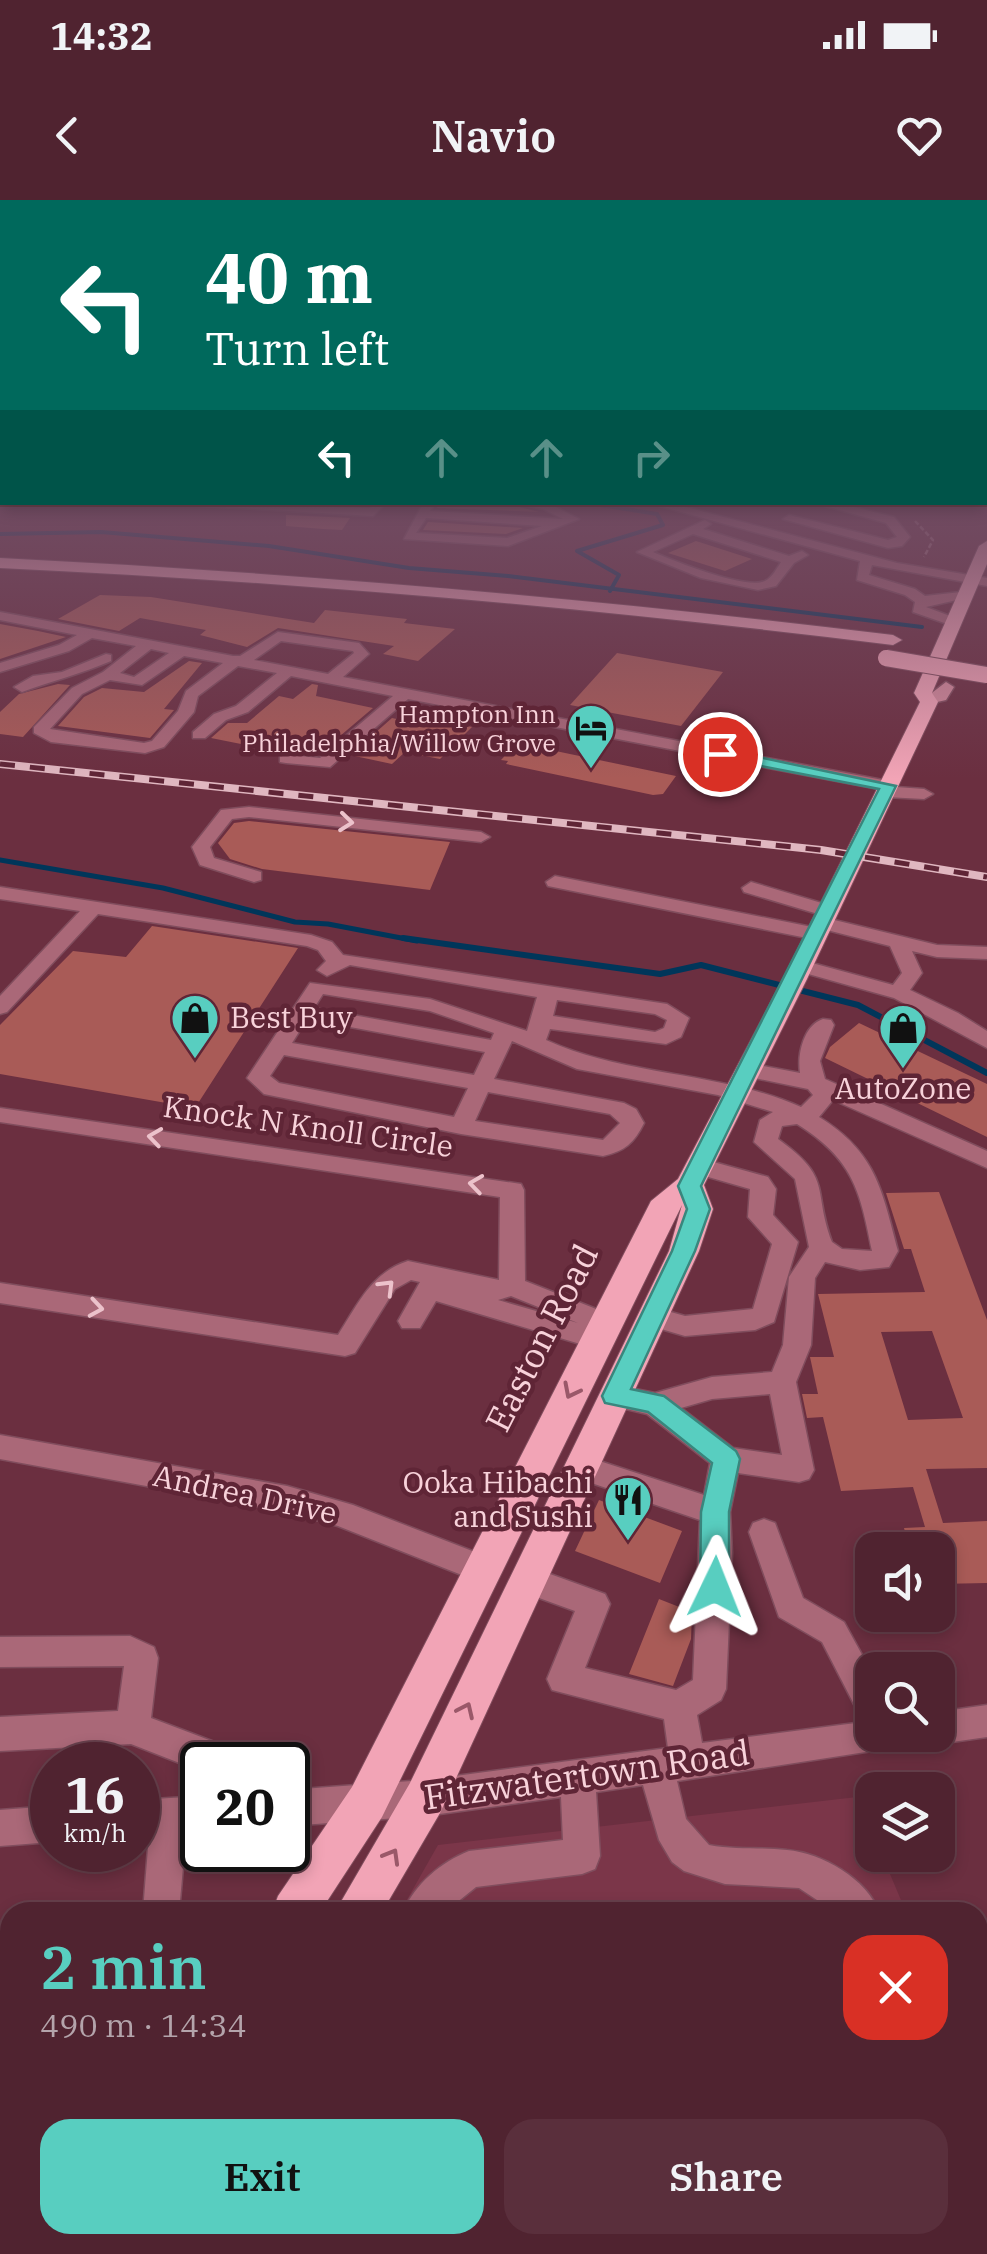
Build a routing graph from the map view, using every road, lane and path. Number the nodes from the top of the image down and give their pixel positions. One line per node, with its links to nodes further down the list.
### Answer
1 (197, 588): 12 (highway)
2 (407, 588): 12 (highway)
3 (897, 588): 7 (street)
4 (966, 588): 7 (street)
5 (973, 588): 9 (highway, Easton Road)
6 (987, 592): 21 (highway, Easton Road)
7 (922, 601): 9 (street)
8 (0, 616): 10 (street)
9 (954, 622): 25 (highway, Easton Road)
10 (92, 632): 11 (street); 16 (street)
11 (142, 642): 13 (street); 18 (street); 22 (street)
12 (890, 649): 14 (highway); 19 (highway, bridge)
13 (184, 650): 15 (street); 18 (street)
14 (968, 651)
15 (240, 661): 17 (street); 18 (street); 20 (street)
16 (0, 668)
17 (290, 670): 20 (street); 27 (street)
18 (108, 675)
19 (987, 675)
20 (332, 678): 23 (street)
21 (946, 686): 25 (main road, Easton Road)
22 (22, 687)
23 (405, 692): 26 (street); 29 (street)
24 (526, 694): 26 (street)
25 (928, 702): 31 (highway, Easton Road)
26 (510, 713): 28 (street)
27 (199, 735)
28 (720, 754): 30 (street); 31 (street)
29 (286, 758)
30 (703, 771)
31 (887, 789): 32 (street); 39 (highway, Easton Road)
32 (924, 794)
33 (481, 837): 34 (street, one-way to 33)
34 (254, 876)
35 (555, 882): 39 (street)
36 (752, 888): 39 (street)
37 (0, 894): 38 (street)
38 (93, 908): 42 (street); 47 (street)
39 (822, 923): 40 (street); 43 (highway, Easton Road)
40 (899, 942): 41 (street); 46 (street)
41 (987, 953)
42 (338, 962): 44 (street); 45 (street)
43 (794, 981): 46 (street); 54 (highway, Easton Road)
44 (317, 987): 48 (street); 51 (street)
45 (549, 993): 50 (street); 50 (street)
46 (898, 993): 52 (street)
47 (0, 1008)
48 (300, 1012): 51 (street); 53 (street)
49 (823, 1024): 56 (street)
50 (538, 1031): 51 (street); 54 (street)
51 (502, 1039): 55 (street)
52 (987, 1041)
53 (278, 1047): 55 (street); 59 (street)
54 (742, 1081): 56 (street); 58 (street); 61 (highway, Easton Road)
55 (482, 1082): 59 (street); 59 (street)
56 (812, 1082): 58 (street); 60 (street)
57 (0, 1114): 63 (street, Knock N Knoll Circle, one-way to 57)
58 (802, 1118): 62 (street); 62 (street)
59 (461, 1126)
60 (987, 1160)
61 (694, 1176): 65 (highway, Easton Road); 65 (street); 67 (highway, Easton Road)
62 (821, 1249): 68 (street)
63 (512, 1286): 64 (street, one-way to 63); 67 (street)
64 (0, 1293)
65 (652, 1317): 69 (highway, Easton Road)
66 (410, 1320): 67 (street)
67 (601, 1331): 76 (highway, Easton Road, one-way to 76)
68 (782, 1382): 70 (street); 72 (street)
69 (614, 1396): 70 (street); 73 (highway, Easton Road)
70 (655, 1404): 72 (street)
71 (0, 1447): 76 (street, Andrea Drive)
72 (726, 1459): 74 (street)
73 (581, 1468): 74 (street); 77 (highway, Easton Road)
74 (715, 1512): 80 (street)
75 (764, 1532): 79 (street)
76 (482, 1569): 90 (highway, Easton Road)
77 (528, 1580): 80 (street); 89 (highway, Easton Road, one-way to 77)
78 (0, 1652): 83 (street)
79 (855, 1673)
80 (679, 1707): 87 (street)
81 (987, 1721): 82 (street)
82 (955, 1726)
83 (132, 1727): 84 (street); 86 (street)
84 (0, 1734)
85 (855, 1739): 87 (street, Fitzwatertown Road)
86 (180, 1748)
87 (672, 1764): 88 (street, Fitzwatertown Road); 99 (street)
88 (577, 1778): 89 (street, Fitzwatertown Road); 98 (street)
89 (425, 1798): 90 (street, Fitzwatertown Road); 97 (highway, Easton Road, one-way to 89)
90 (367, 1802): 91 (street, Fitzwatertown Road); 96 (highway, Easton Road)
91 (310, 1806)
92 (170, 1816): 95 (street)
93 (30, 1826): 94 (street)
94 (0, 1828)
95 (161, 1902)
96 (301, 1902)
97 (363, 1902)
98 (436, 1902)
99 (850, 1902)

